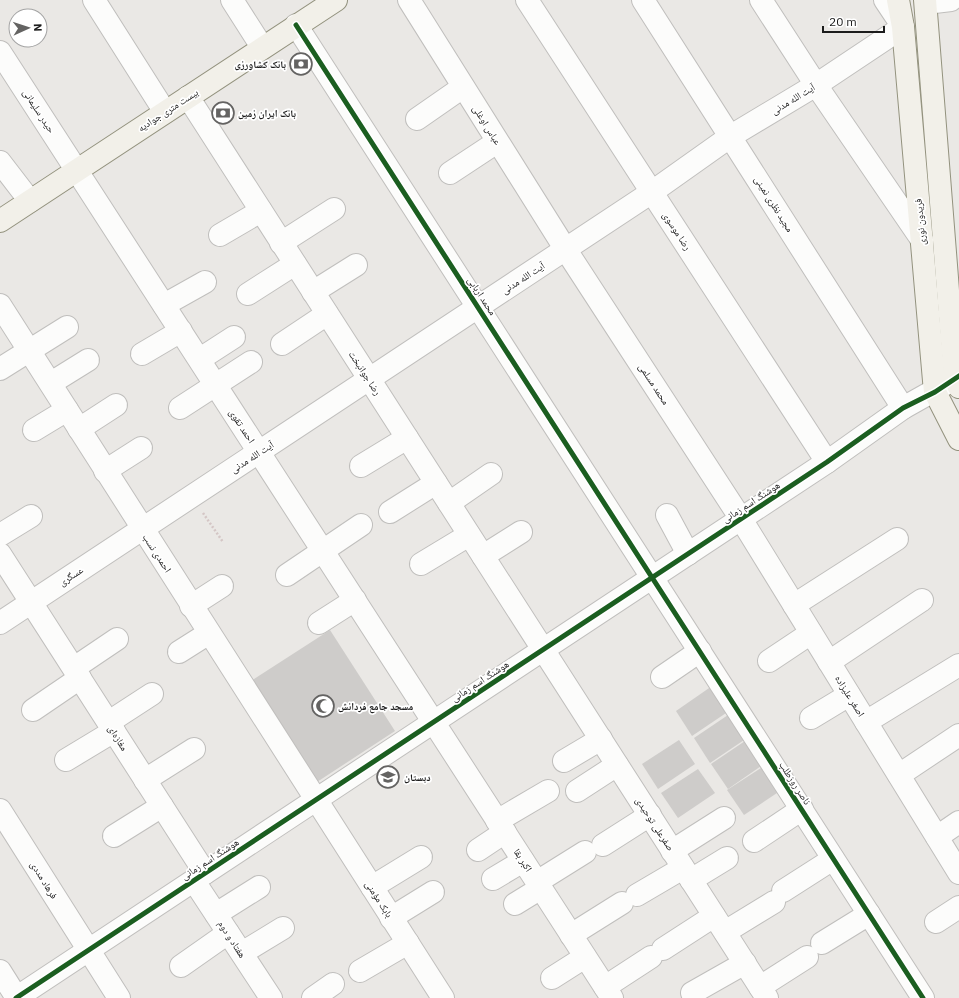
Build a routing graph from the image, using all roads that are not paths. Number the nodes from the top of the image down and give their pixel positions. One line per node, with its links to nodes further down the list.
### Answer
1 (94, 0): 20 (street)
2 (232, 0): 14 (street)
3 (336, 0): 12 (main road, بیست متری جوادیه)
4 (409, 0): 18 (street, عباس اوغلی)
5 (527, 0): 27 (street, رضا موسوی)
6 (643, 0): 22 (street, مجید نظری نمینی)
7 (761, 0): 17 (street)
8 (885, 0): 13 (street)
9 (898, 0): 13 (main road, فریدون نوری)
10 (951, 0): 11 (street)
11 (926, 1): 56 (main road)
12 (296, 25): 14 (main road, بیست متری جوادیه); 43 (street, محمد اربابی)
13 (903, 27): 17 (street, آیت‌ الله مدنی); 33 (main road, فریدون نوری)
14 (262, 48): 19 (main road, بیست متری جوادیه)
15 (0, 52): 16 (street, حیدر سلیمانی)
16 (7, 76): 25 (street, حیدر سلیمانی)
17 (816, 85): 22 (street, آیت‌ الله مدنی); 33 (street)
18 (463, 87): 21 (street); 23 (street, عباس اوغلی)
19 (188, 97): 20 (main road, بیست متری جوادیه); 30 (street, رضا جوانبخت)
20 (165, 112): 25 (main road, بیست متری جوادیه)
21 (417, 119)
22 (731, 136): 27 (street, آیت‌ الله مدنی); 62 (street, مجید نظری نمینی)
23 (497, 142): 26 (street); 35 (street, عباس اوغلی)
24 (0, 162): 28 (street)
25 (77, 170): 28 (main road, بیست متری جوادیه); 42 (street, احمد تقوی)
26 (450, 173)
27 (652, 192): 35 (street, آیت‌ الله مدنی); 70 (street, رضا موسوی)
28 (30, 201): 31 (main road, بیست متری جوادیه)
29 (334, 209): 34 (street)
30 (260, 210): 32 (street); 34 (street, رضا جوانبخت)
31 (0, 221)
32 (220, 235)
33 (922, 240): 59 (main road, فریدون نوری)
34 (281, 243): 36 (street, رضا جوانبخت)
35 (566, 250): 43 (street, آیت‌ الله مدنی); 79 (street, محمد مسلمی)
36 (295, 264): 39 (street, رضا جوانبخت); 40 (street)
37 (356, 265): 39 (street)
38 (205, 282): 42 (street)
39 (313, 292): 44 (street, رضا جوانبخت)
40 (248, 294)
41 (0, 304): 49 (street, احمدی نسب)
42 (164, 305): 46 (street, احمد تقوی)
43 (479, 307): 55 (street, آیت‌ الله مدنی); 92 (street, محمد اربابی)
44 (327, 314): 48 (street); 55 (street, رضا جوانبخت)
45 (67, 327): 49 (street)
46 (181, 331): 50 (street); 51 (street, احمد تقوی)
47 (234, 337): 51 (street)
48 (282, 344)
49 (29, 351): 54 (street); 57 (street, احمدی نسب)
50 (142, 354)
51 (200, 359): 58 (street, احمد تقوی)
52 (88, 360): 57 (street)
53 (251, 362): 58 (street)
54 (0, 369)
55 (369, 380): 66 (street, رضا جوانبخت); 69 (street, آیت‌ الله مدنی)
56 (958, 380): 59 (street, هوشنگ اسم زمانی)
57 (51, 383): 63 (street, احمدی نسب)
58 (216, 386): 61 (street); 69 (street, احمد تقوی)
59 (935, 392): 62 (street, هوشنگ اسم زمانی); 67 (main road, فریدون نوری)
60 (116, 405): 64 (street)
61 (180, 408)
62 (903, 408): 70 (street, هوشنگ اسم زمانی)
63 (67, 410): 64 (street, احمدی نسب); 65 (street)
64 (79, 429): 72 (street, احمدی نسب)
65 (34, 430)
66 (407, 438): 71 (street); 74 (street, رضا جوانبخت)
67 (959, 439)
68 (141, 448): 72 (street)
69 (259, 452): 81 (street, آیت‌ الله مدنی); 86 (street, احمد تقوی)
70 (827, 462): 79 (street, هوشنگ اسم زمانی)
71 (361, 466)
72 (105, 471): 81 (street, احمدی نسب)
73 (491, 474): 75 (street)
74 (436, 483): 75 (street, رضا جوانبخت); 76 (street)
75 (449, 503): 84 (street, رضا جوانبخت)
76 (390, 512)
77 (667, 515): 87 (street)
78 (31, 516): 83 (street)
79 (741, 519): 87 (street, هوشنگ اسم زمانی); 97 (street, اصغر علیزاده)
80 (361, 525): 86 (street)
81 (142, 529): 96 (street, عسگری); 98 (street, احمدی نسب)
82 (521, 532): 88 (street)
83 (0, 535)
84 (469, 535): 88 (street, رضا جوانبخت); 90 (street)
85 (897, 539): 97 (street)
86 (323, 550): 91 (street); 94 (street, احمد تقوی)
87 (688, 554): 92 (street, هوشنگ اسم زمانی)
88 (483, 556): 104 (street, رضا جوانبخت)
89 (2, 560): 96 (street, مغازه‌ای)
90 (421, 564)
91 (287, 574)
92 (653, 577): 104 (street, هوشنگ اسم زمانی); 105 (street, ناصر روزطلب)
93 (222, 586): 98 (street)
94 (355, 600): 100 (street); 116 (street, احمد تقوی)
95 (922, 600): 108 (street)
96 (31, 602): 99 (street, عسگری); 110 (street, مغازه‌ای)
97 (794, 605): 102 (street, اصغر علیزاده)
98 (191, 606): 101 (street, احمدی نسب)
99 (0, 623)
100 (319, 623)
101 (209, 633): 106 (street); 129 (street, احمدی نسب)
102 (812, 633): 107 (street); 108 (street, اصغر علیزاده)
103 (117, 639): 110 (street)
104 (543, 650): 116 (street, هوشنگ اسم زمانی); 120 (street, صفرعلی توحیدی)
105 (700, 651): 111 (street); 131 (street, ناصر روزطلب)
106 (179, 652)
107 (769, 661)
108 (829, 662): 113 (street, اصغر علیزاده)
109 (959, 665): 117 (street)
110 (77, 673): 114 (street); 118 (street, مغازه‌ای)
111 (662, 677)
112 (152, 694): 118 (street)
113 (849, 695): 115 (street); 117 (street, اصغر علیزاده)
114 (32, 710)
115 (811, 718)
116 (434, 722): 129 (street, هوشنگ اسم زمانی); 136 (street, اکبر بقا)
117 (866, 722): 125 (street, اصغر علیزاده)
118 (111, 727): 122 (street); 126 (street, مغازه‌ای)
119 (959, 735): 125 (street)
120 (601, 739): 123 (street); 124 (street, صفرعلی توحیدی)
121 (194, 749): 126 (street)
122 (66, 760)
123 (564, 761)
124 (618, 765): 128 (street); 133 (street, صفرعلی توحیدی)
125 (899, 775): 138 (street, اصغر علیزاده)
126 (145, 780): 130 (street, مغازه‌ای)
127 (548, 791): 136 (street)
128 (577, 792)
129 (316, 800): 147 (street, هوشنگ اسم زمانی); 151 (street, بابک مؤمنی)
130 (162, 806): 137 (street); 147 (street, مغازه‌ای)
131 (802, 809): 139 (street); 143 (street, ناصر روزطلب)
132 (0, 810): 164 (street, فرهاد مددی)
133 (650, 815): 145 (street, صفرعلی توحیدی); 149 (street)
134 (724, 818): 145 (street)
135 (959, 822): 138 (street)
136 (501, 826): 140 (street); 144 (street, اکبر بقا)
137 (114, 836)
138 (937, 837): 146 (street, اصغر علیزاده)
139 (754, 841)
140 (478, 850)
141 (421, 856): 151 (street)
142 (727, 858): 145 (street)
143 (833, 858): 156 (street, ناصر روزطلب); 159 (street)
144 (524, 861): 148 (street); 149 (street, اکبر بقا)
145 (682, 866): 159 (street, صفرعلی توحیدی); 162 (street)
146 (959, 873)
147 (200, 877): 155 (street, هفتاد و دوم); 164 (street, هوشنگ اسم زمانی)
148 (493, 879)
149 (539, 885): 153 (street); 162 (street, اکبر بقا)
150 (259, 887): 155 (street)
151 (372, 887): 157 (street, بابک مؤمنی)
152 (433, 892): 157 (street)
153 (515, 904)
154 (959, 907): 158 (street)
155 (216, 914): 161 (street, هفتاد و دوم)
156 (869, 914): 174 (street); 181 (street, ناصر روزطلب)
157 (392, 918): 163 (street, بابک مؤمنی)
158 (936, 922)
159 (720, 924): 167 (street, صفرعلی توحیدی); 175 (street)
160 (283, 928): 165 (street)
161 (228, 933): 165 (street, هفتاد و دوم); 168 (street)
162 (572, 935): 166 (street, اکبر بقا)
163 (408, 943): 170 (street); 176 (street, بابک مؤمنی)
164 (88, 950): 177 (street, هوشنگ اسم زمانی); 178 (street, فرهاد مددی)
165 (242, 953): 179 (street, هفتاد و دوم)
166 (585, 957): 171 (street); 175 (street, اکبر بقا)
167 (745, 963): 173 (street); 174 (street, صفرعلی توحیدی)
168 (181, 966)
169 (0, 971): 177 (street)
170 (360, 971)
171 (552, 978)
172 (333, 984): 180 (street)
173 (692, 993)
174 (764, 993)
175 (608, 994)
176 (436, 996)
177 (17, 998)
178 (119, 998)
179 (271, 998)
180 (313, 998)
181 (923, 998)

